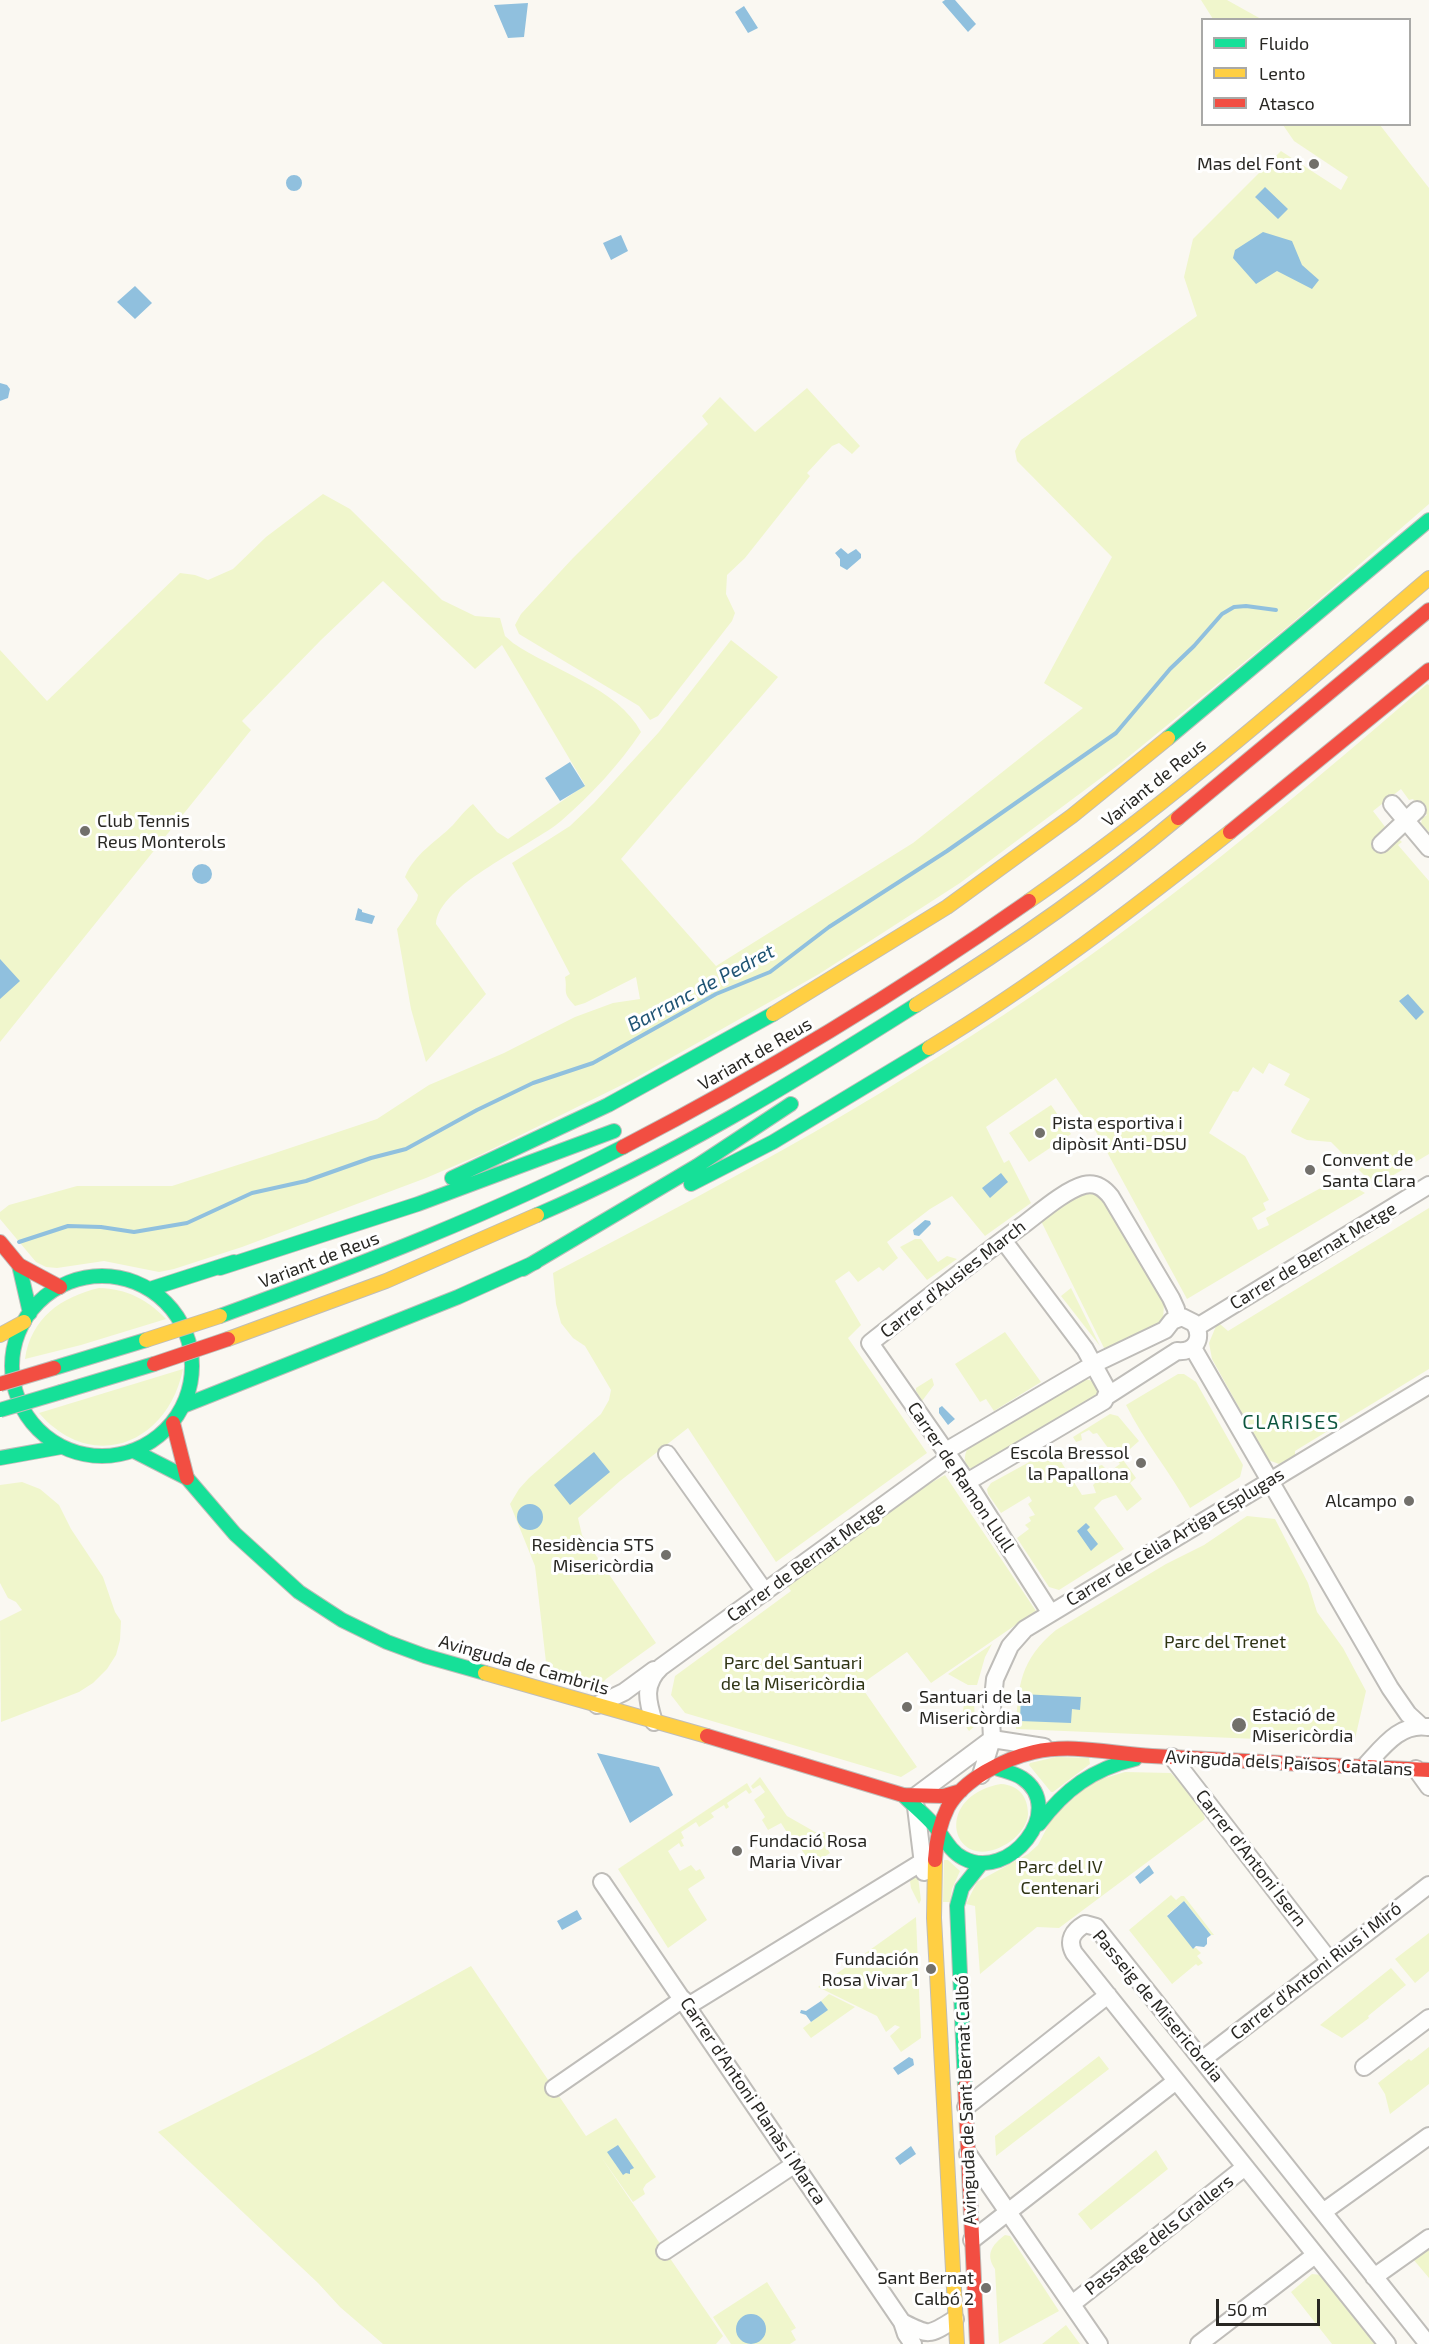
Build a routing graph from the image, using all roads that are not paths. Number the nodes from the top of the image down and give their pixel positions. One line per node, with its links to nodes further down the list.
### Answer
1 (1429, 520): 19 (main road)
2 (1429, 578): 10 (main road, Variant de Reus)
3 (1429, 610): 7 (main road)
4 (1429, 670): 20 (main road)
5 (1392, 804): 6 (street)
6 (1411, 815): 8 (street); 9 (street)
7 (1149, 842): 11 (main road); 34 (main road, bridge)
8 (1381, 844)
9 (1429, 848)
10 (966, 944): 12 (main road); 30 (main road, Variant de Reus, bridge)
11 (902, 1030)
12 (709, 1085)
13 (805, 1095): 20 (main road)
14 (624, 1126): 19 (main road)
15 (1429, 1185): 25 (street, Carrer de Bernat Metge)
16 (1003, 1240): 24 (street, Carrer d'Ausies March); 27 (street, Carrer d'Ausies March); 29 (street)
17 (0, 1242): 18 (main road)
18 (19, 1265): 21 (main road); 23 (main road)
19 (220, 1268): 22 (main road)
20 (523, 1269): 33 (main road)
21 (60, 1287): 22 (main road); 23 (main road)
22 (150, 1289): 33 (main road)
23 (27, 1317): 26 (main road); 36 (main road)
24 (1171, 1324): 25 (street); 28 (street); 29 (street, Carrer de Bernat Metge)
25 (1197, 1327): 28 (street)
26 (0, 1335)
27 (870, 1343): 39 (street, Carrer de Ramon Llull)
28 (1185, 1350): 32 (street); 42 (street)
29 (1094, 1364): 32 (street); 39 (street, Carrer de Bernat Metge)
30 (0, 1384)
31 (1429, 1385): 42 (street, Carrer de Cèlia Artiga Esplugas)
32 (1106, 1399): 43 (street)
33 (183, 1406): 35 (main road)
34 (0, 1410)
35 (173, 1423): 37 (main road); 41 (main road)
36 (61, 1447): 37 (main road); 40 (main road)
37 (134, 1451): 41 (main road)
38 (667, 1454): 44 (street)
39 (948, 1454): 43 (street, Carrer de Ramon Llull); 44 (street, Carrer de Bernat Metge)
40 (0, 1458)
41 (187, 1478): 48 (main road, Avinguda de Cambrils)
42 (1270, 1480): 45 (street, Carrer de Cèlia Artiga Esplugas); 47 (street)
43 (967, 1482): 45 (street, Carrer de Ramon Llull)
44 (765, 1592): 46 (street, Carrer de Bernat Metge)
45 (1050, 1612): 52 (street, Carrer de Cèlia Artiga Esplugas)
46 (661, 1667): 48 (street, Carrer de Bernat Metge); 49 (street, Carrer de Bernat Metge)
47 (1390, 1688): 50 (street); 51 (street)
48 (597, 1705): 49 (main road, Avinguda de Cambrils)
49 (654, 1722): 61 (main road, Avinguda de Cambrils)
50 (1425, 1727): 51 (street)
51 (1393, 1736): 56 (street)
52 (992, 1739): 53 (street, Avinguda dels Països Catalans); 57 (street, Carrer de Cèlia Artiga Esplugas); 57 (street, Carrer de Cèlia Artiga Esplugas); 61 (street)
53 (1051, 1748): 54 (main road, Avinguda dels Països Catalans); 57 (main road, Avinguda dels Països Catalans)
54 (1150, 1756): 55 (main road, Avinguda dels Països Catalans); 62 (main road, Avinguda dels Països Catalans)
55 (1172, 1757): 56 (main road, Avinguda dels Països Catalans); 69 (street, Carrer d'Antoni Isern)
56 (1365, 1766): 58 (main road, Avinguda dels Països Catalans)
57 (998, 1769): 60 (main road); 62 (main road)
58 (1423, 1769): 59 (street)
59 (1429, 1787)
60 (960, 1791): 61 (main road); 63 (main road)
61 (912, 1799): 63 (main road); 64 (street, Avinguda de Sant Bernat Calbó)
62 (1036, 1828): 65 (main road)
63 (940, 1832): 65 (main road); 68 (main road, Avinguda de Sant Bernat Calbó)
64 (922, 1862): 68 (street, Avinguda de Sant Bernat Calbó); 71 (street)
65 (981, 1864): 77 (main road, Avinguda de Sant Bernat Calbó)
66 (602, 1882): 71 (street, Carrer d'Antoni Planàs i Marca)
67 (1429, 1885): 69 (street, Carrer d'Antoni Rius i Miró)
68 (933, 1899): 90 (main road, Avinguda de Sant Bernat Calbó)
69 (1329, 1960): 73 (street, Carrer d'Antoni Rius i Miró)
70 (1108, 1995): 73 (street, Passeig de Misericòrdia); 75 (street, Passeig de Misericòrdia); 77 (street)
71 (686, 2002): 76 (street); 80 (street, Carrer d'Antoni Planàs i Marca)
72 (1429, 2018): 74 (street)
73 (1203, 2059): 83 (street, Passeig de Misericòrdia)
74 (1364, 2067)
75 (1176, 2081): 81 (street, Passeig de Misericòrdia); 82 (street)
76 (554, 2088)
77 (966, 2106): 79 (main road, Avinguda de Sant Bernat Calbó)
78 (1429, 2136): 83 (street)
79 (968, 2154): 82 (street); 85 (main road, Avinguda de Sant Bernat Calbó)
80 (795, 2164): 86 (street); 91 (street, Carrer d'Antoni Planàs i Marca)
81 (1245, 2167): 87 (street, Passeig de Misericòrdia); 89 (street, Passatge dels Grallers)
82 (1009, 2211): 85 (street); 89 (street)
83 (1323, 2212): 88 (street, Passeig de Misericòrdia)
84 (1429, 2238): 88 (street)
85 (972, 2240): 94 (main road, Avinguda de Sant Bernat Calbó)
86 (665, 2251)
87 (1315, 2255): 96 (street); 97 (street, Passeig de Misericòrdia)
88 (1374, 2277): 98 (street, Passeig de Misericòrdia)
89 (1072, 2304): 95 (street)
90 (955, 2319): 91 (street); 93 (main road, Avinguda de Sant Bernat Calbó)
91 (902, 2322): 92 (street, Carrer d'Antoni Planàs i Marca)
92 (913, 2344)
93 (957, 2344)
94 (977, 2344)
95 (1099, 2344)
96 (1199, 2344)
97 (1387, 2344)
98 (1428, 2344)

